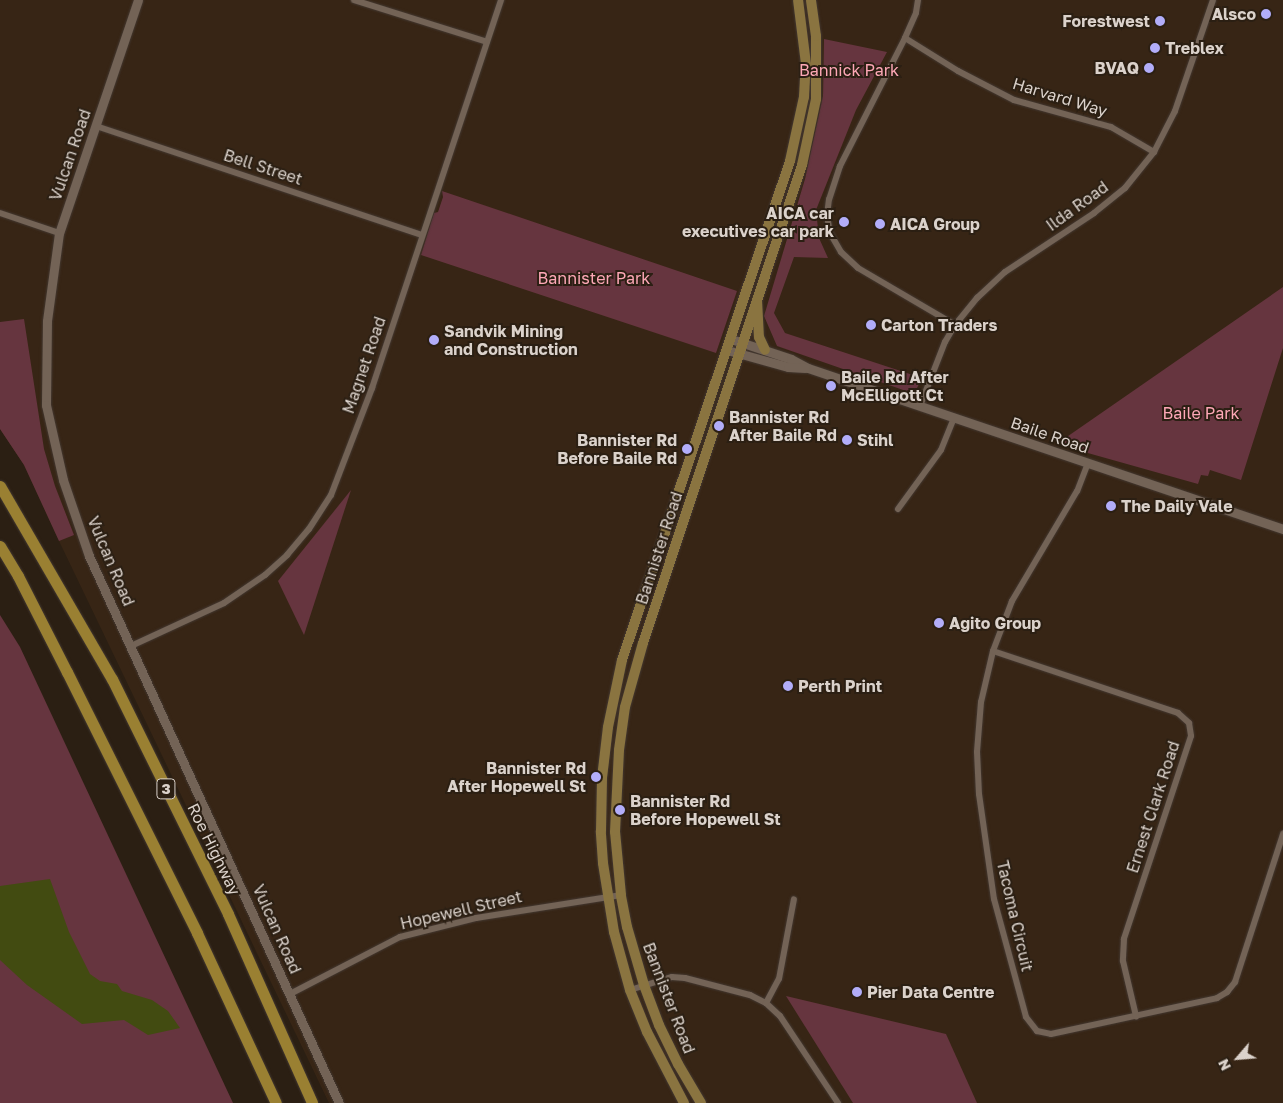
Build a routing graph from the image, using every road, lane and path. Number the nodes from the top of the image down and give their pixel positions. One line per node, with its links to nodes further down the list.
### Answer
1 (138, 0): 10 (street, Vulcan Road)
2 (354, 0): 9 (street)
3 (501, 0): 9 (street, Magnet Road)
4 (798, 0): 17 (main road, Bannister Road)
5 (811, 0): 15 (main road, Bannister Road)
6 (918, 0): 8 (street)
7 (1213, 0): 11 (street, Ilda Road)
8 (905, 38): 11 (street, Harvard Way); 16 (street)
9 (487, 42): 14 (street, Magnet Road)
10 (96, 126): 13 (street, Vulcan Road); 14 (street, Bell Street)
11 (1154, 152): 16 (street, Ilda Road)
12 (0, 213): 13 (street)
13 (59, 233): 30 (street, Vulcan Road)
14 (422, 235): 30 (street, Magnet Road)
15 (756, 297): 18 (main road, Bannister Road); 20 (main road)
16 (955, 325): 23 (street, Ilda Road)
17 (731, 339): 18 (street, Baile Road); 19 (main road, Bannister Road)
18 (742, 343): 20 (street, Baile Road); 21 (main road, Bannister Road)
19 (727, 350): 21 (street, Baile Road); 34 (main road, Bannister Road)
20 (766, 350): 22 (street, Baile Road)
21 (739, 353): 22 (street, Baile Road); 33 (main road, Bannister Road)
22 (808, 368): 23 (street, Baile Road)
23 (920, 406): 24 (street, Baile Road)
24 (954, 418): 25 (street, Baile Road); 27 (street)
25 (1088, 463): 28 (street, Baile Road); 31 (street, Tacoma Circuit)
26 (0, 486): 42 (highway, Roe Highway / 3)
27 (898, 510)
28 (1283, 528)
29 (0, 546): 41 (highway, 3)
30 (132, 646): 38 (street, Vulcan Road)
31 (993, 651): 40 (street, Tacoma Circuit); 40 (street, Ernest Clark Road)
32 (1283, 834): 40 (street, Tacoma Circuit)
33 (621, 895): 34 (street, Hopewell Street); 36 (main road, Bannister Road)
34 (607, 897): 37 (main road, Bannister Road); 38 (street, Hopewell Street)
35 (794, 898): 39 (street)
36 (644, 985): 37 (street); 39 (street); 45 (main road, Bannister Road)
37 (630, 990): 44 (main road, Bannister Road)
38 (290, 994): 43 (street, Vulcan Road)
39 (766, 1003): 46 (street)
40 (1136, 1016)
41 (276, 1103)
42 (312, 1103)
43 (340, 1103)
44 (684, 1103)
45 (701, 1103)
46 (838, 1103)

